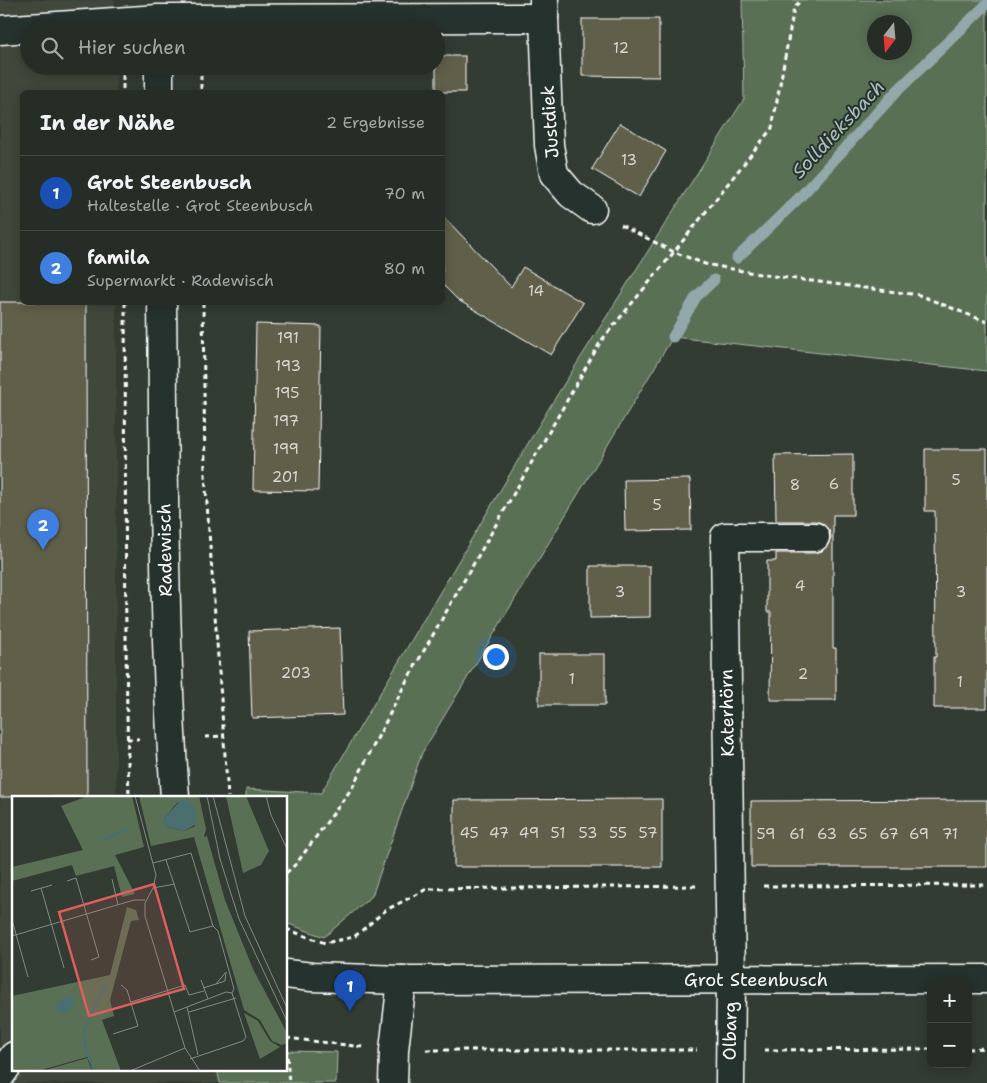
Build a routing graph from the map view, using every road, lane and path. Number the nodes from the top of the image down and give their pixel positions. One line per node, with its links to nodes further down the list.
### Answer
1 (801, 0): 14 (path)
2 (544, 9): 3 (street, Justdiek); 13 (street, Justdiek)
3 (158, 16): 4 (street, Justdiek)
4 (113, 20)
5 (20, 28): 6 (street, Justdiek)
6 (0, 30)
7 (123, 75): 10 (path)
8 (159, 75): 11 (street)
9 (201, 75): 12 (path)
10 (123, 90)
11 (159, 90)
12 (201, 90)
13 (592, 209): 14 (path)
14 (674, 252): 18 (path); 23 (path)
15 (125, 305): 20 (path)
16 (162, 305): 21 (street, Radewisch)
17 (203, 305): 22 (path)
18 (987, 322)
19 (815, 537): 25 (street, Katerhörn)
20 (128, 796)
21 (175, 796)
22 (228, 796)
23 (288, 871)
24 (987, 885): 25 (path)
25 (729, 886): 26 (path); 30 (street, Katerhörn)
26 (288, 930)
27 (288, 974): 29 (street, Grot Steenbusch)
28 (987, 979): 30 (street, Grot Steenbusch)
29 (402, 980): 30 (street, Grot Steenbusch); 37 (street)
30 (731, 980): 38 (street, Olbarg)
31 (288, 1038): 37 (path)
32 (0, 1045): 36 (street)
33 (987, 1048): 35 (path)
34 (927, 1049): 38 (path)
35 (972, 1049)
36 (12, 1050)
37 (394, 1050): 38 (path); 43 (street)
38 (730, 1050): 44 (street, Olbarg)
39 (12, 1059): 41 (street)
40 (288, 1068): 42 (path)
41 (0, 1076)
42 (289, 1083)
43 (393, 1083)
44 (730, 1083)

